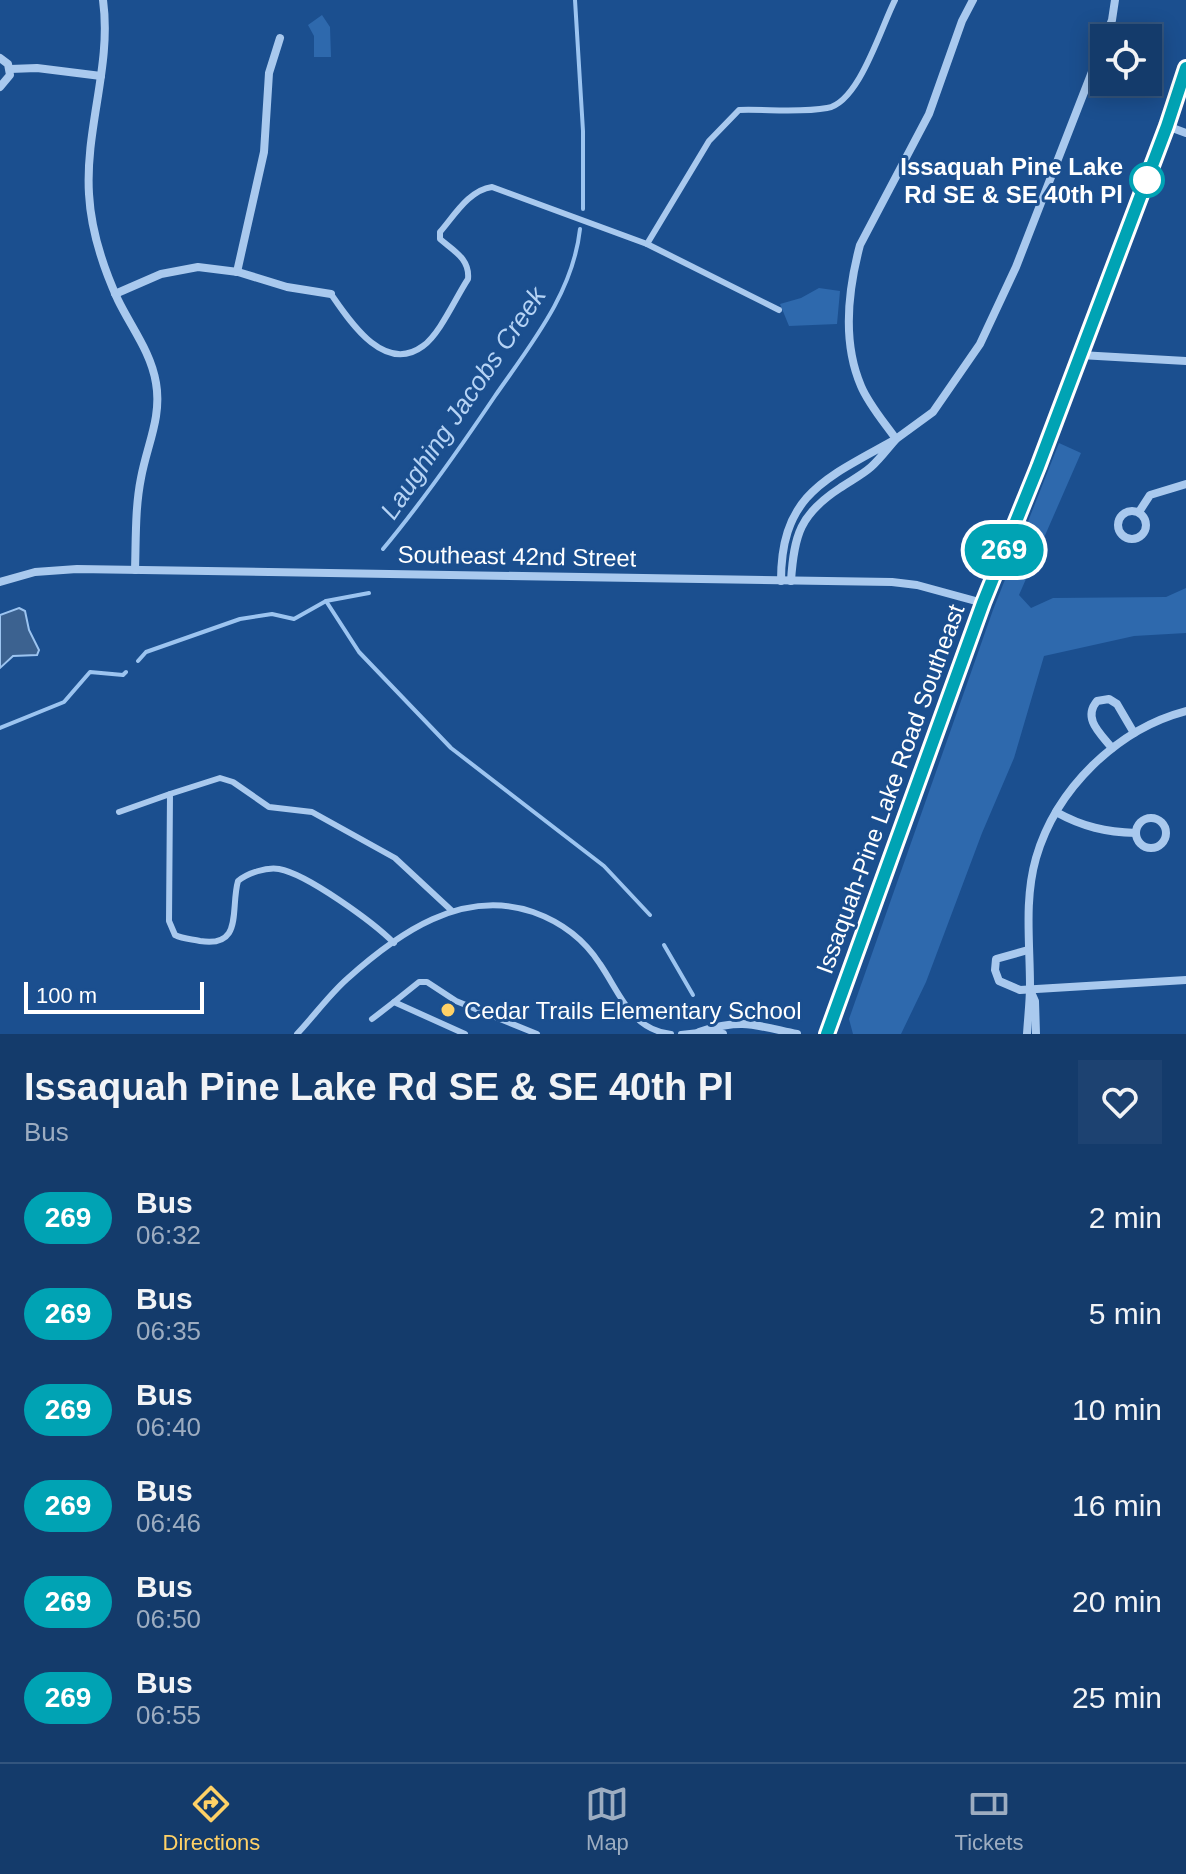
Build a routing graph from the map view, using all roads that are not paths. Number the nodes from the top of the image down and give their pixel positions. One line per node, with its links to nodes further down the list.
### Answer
1 (103, 0): 10 (street)
2 (895, 0): 15 (lane)
3 (973, 0): 22 (street)
4 (1115, 0): 5 (street)
5 (1111, 24)
6 (280, 38): 16 (street)
7 (0, 58): 9 (street)
8 (1186, 68): 13 (main road, Issaquah-Pine Lake Road Southeast)
9 (10, 69): 10 (street); 12 (street)
10 (101, 76): 17 (street)
11 (1090, 78): 22 (street)
12 (0, 87)
13 (1167, 126): 14 (street); 20 (main road, Issaquah-Pine Lake Road Southeast)
14 (1186, 133)
15 (647, 244): 18 (lane); 19 (lane)
16 (237, 272): 17 (street); 18 (street)
17 (115, 294): 25 (street)
18 (331, 294)
19 (779, 310)
20 (1079, 355): 21 (street); 29 (main road, Issaquah-Pine Lake Road Southeast)
21 (1186, 361)
22 (896, 439): 26 (street); 27 (street)
23 (1186, 484): 24 (street)
24 (1139, 512)
25 (135, 570): 26 (street, Southeast 42nd Street); 28 (street, Southeast 42nd Street)
26 (781, 581): 27 (street, Southeast 42nd Street)
27 (791, 581): 29 (street, Southeast 42nd Street)
28 (0, 582)
29 (983, 603): 52 (main road, Issaquah-Pine Lake Road Southeast)
30 (1186, 711): 31 (street)
31 (1134, 733): 32 (street); 32 (street)
32 (1112, 748): 35 (street)
33 (170, 794): 34 (lane); 37 (lane); 38 (lane)
34 (119, 812)
35 (1056, 812): 36 (street); 39 (street)
36 (1136, 833)
37 (451, 910): 38 (lane); 48 (lane)
38 (394, 943): 45 (lane)
39 (1028, 950): 41 (street); 41 (street)
40 (1186, 980): 41 (street)
41 (1030, 990): 53 (street); 54 (street)
42 (394, 1002): 43 (lane); 46 (lane); 47 (lane)
43 (372, 1019)
44 (699, 1032): 49 (lane); 50 (street); 51 (street)
45 (297, 1034)
46 (465, 1034)
47 (537, 1034)
48 (671, 1034)
49 (681, 1034)
50 (723, 1034)
51 (797, 1034)
52 (827, 1034)
53 (1027, 1034)
54 (1036, 1034)

